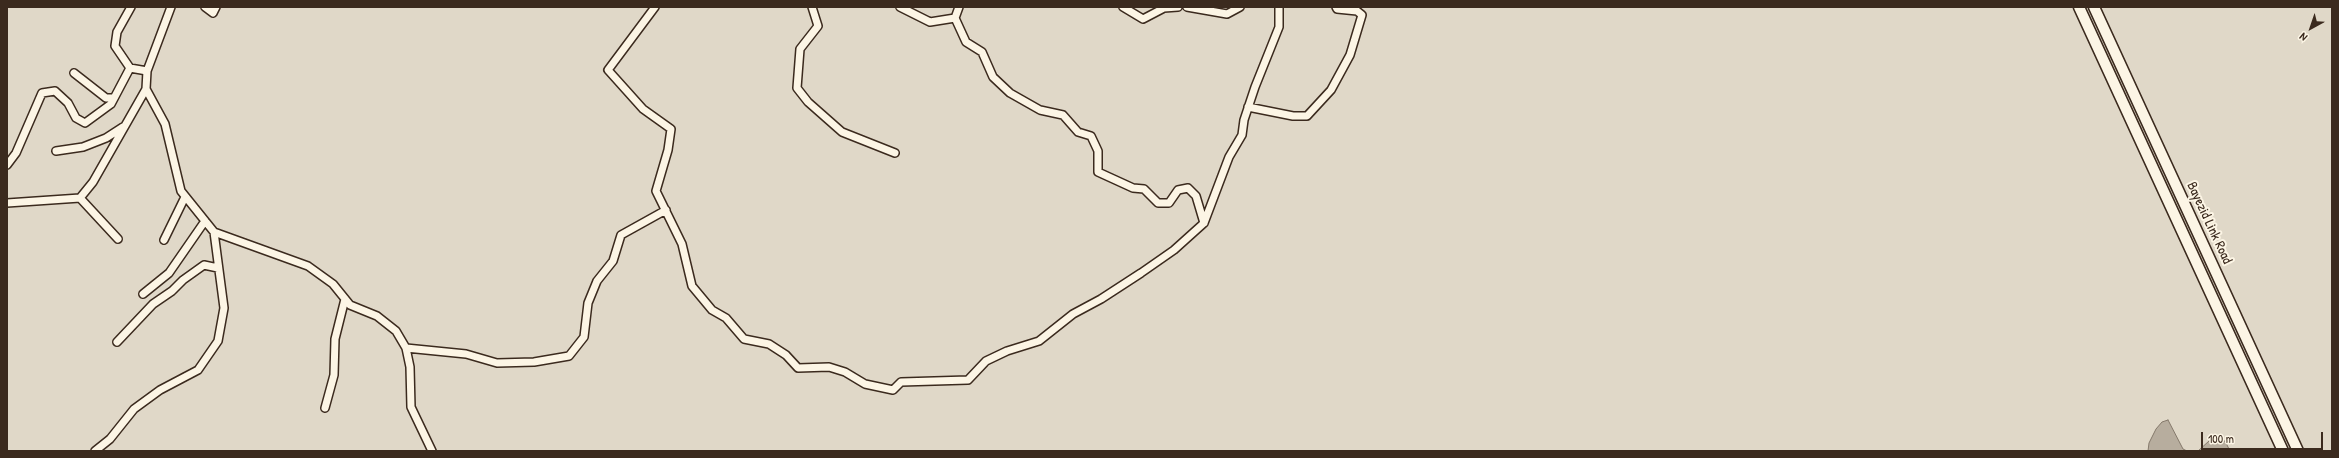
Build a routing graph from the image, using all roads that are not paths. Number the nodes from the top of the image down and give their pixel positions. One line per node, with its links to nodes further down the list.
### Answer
1 (131, 7): 18 (street)
2 (171, 7): 19 (street)
3 (205, 7): 4 (street)
4 (216, 7)
5 (655, 7): 31 (street)
6 (812, 7): 26 (street)
7 (900, 7): 17 (street)
8 (959, 7): 17 (street)
9 (1123, 7): 10 (street)
10 (1178, 7)
11 (1187, 7): 12 (street)
12 (1240, 7)
13 (1279, 7): 23 (street)
14 (1336, 7): 23 (street)
15 (2079, 7): 45 (main road, Bayezid Link Road)
16 (2094, 7): 46 (main road, Bayezid Link Road)
17 (955, 18): 33 (street)
18 (130, 68): 19 (street); 22 (street)
19 (147, 71): 21 (street)
20 (74, 73): 22 (street)
21 (146, 89): 24 (street); 28 (street)
22 (114, 98): 27 (street)
23 (1248, 107): 33 (street)
24 (125, 125): 25 (street); 29 (street)
25 (56, 151)
26 (895, 153)
27 (7, 165)
28 (185, 197): 32 (street); 36 (street)
29 (80, 198): 30 (street); 35 (street)
30 (7, 203)
31 (666, 210): 33 (street); 41 (street)
32 (205, 221): 34 (street); 38 (street)
33 (1204, 224)
34 (214, 232): 37 (street); 39 (street)
35 (118, 239)
36 (164, 240)
37 (218, 268): 40 (street); 43 (street)
38 (143, 294)
39 (345, 299): 41 (street); 42 (street)
40 (117, 342)
41 (406, 348): 44 (street)
42 (325, 408)
43 (95, 451)
44 (432, 451)
45 (2283, 451)
46 (2298, 451)

